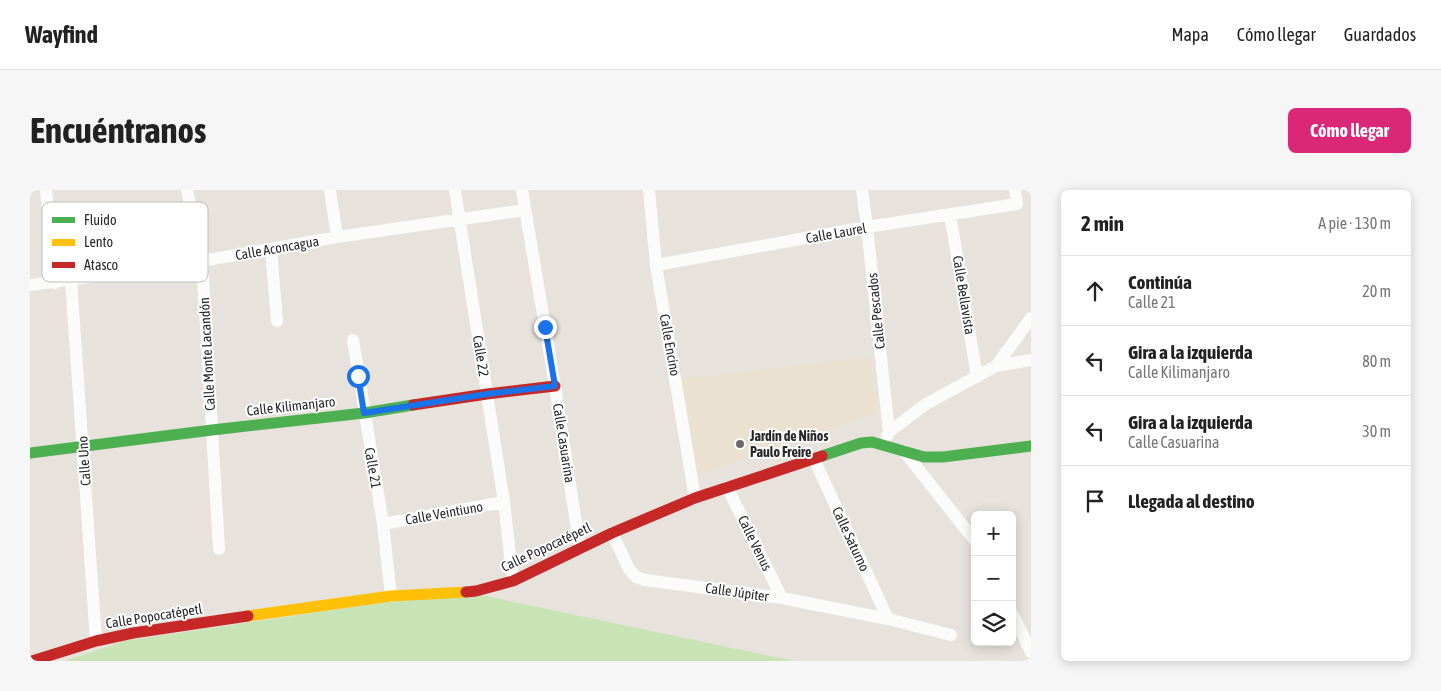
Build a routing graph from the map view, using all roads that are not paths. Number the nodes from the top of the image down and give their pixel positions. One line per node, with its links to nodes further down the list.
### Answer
1 (330, 190): 11 (street)
2 (455, 190): 9 (street, Calle 22)
3 (522, 190): 7 (street, Calle Casuarina)
4 (649, 190): 14 (street, Calle Encino)
5 (862, 190): 10 (street, Calle Pescados)
6 (1015, 190): 8 (street, Calle Laurel)
7 (525, 210): 9 (street, Calle Aconcagua); 26 (street, Calle Casuarina)
8 (950, 214): 10 (street, Calle Laurel); 25 (street, Calle Bellavista)
9 (459, 220): 11 (street, Calle Aconcagua); 27 (street, Calle 22)
10 (867, 227): 14 (street, Calle Laurel); 30 (street, Calle Pescados)
11 (337, 237): 12 (street, Calle Aconcagua)
12 (271, 249): 13 (street, Calle Aconcagua); 21 (street)
13 (208, 260)
14 (656, 265): 38 (street, Calle Encino)
15 (60, 282): 18 (street, Calle Aconcagua)
16 (71, 282): 33 (street, Calle Uno)
17 (203, 282): 29 (street, Calle Monte Lacandón)
18 (55, 283): 19 (street, Calle Aconcagua)
19 (30, 285)
20 (1031, 318): 24 (street)
21 (278, 320)
22 (352, 340): 28 (street, Calle 21)
23 (1031, 360): 24 (street)
24 (996, 366): 25 (street)
25 (977, 377): 30 (street)
26 (555, 386): 27 (street, Calle Kilimanjaro); 44 (street, Calle Casuarina)
27 (487, 394): 28 (street, Calle Kilimanjaro); 39 (street, Calle 22)
28 (364, 413): 29 (street, Calle Kilimanjaro); 40 (street, Calle 21)
29 (212, 430): 33 (street, Calle Kilimanjaro); 43 (street, Calle Monte Lacandón)
30 (889, 432): 31 (street)
31 (882, 444): 34 (street, Calle Popocatépetl); 36 (street, Calle Popocatépetl)
32 (1031, 446): 34 (street, Calle Popocatépetl)
33 (84, 448): 35 (street, Calle Kilimanjaro); 51 (street, Calle Uno)
34 (904, 451): 42 (street)
35 (30, 453)
36 (814, 459): 37 (street, Calle Popocatépetl); 48 (street, Calle Saturno)
37 (727, 487): 38 (street, Calle Popocatépetl); 47 (street, Calle Venus)
38 (696, 498): 41 (street, Calle Popocatépetl)
39 (504, 502): 40 (street, Calle Veintiuno); 45 (street, Calle 22)
40 (383, 524): 46 (street, Calle 21)
41 (612, 533): 44 (street, Calle Popocatépetl); 47 (street, Calle Júpiter)
42 (971, 536)
43 (219, 549)
44 (580, 549): 45 (street, Calle Popocatépetl)
45 (513, 581): 46 (street, Calle Popocatépetl)
46 (391, 596): 51 (street, Calle Popocatépetl)
47 (782, 598): 48 (street, Calle Júpiter)
48 (888, 619): 50 (street, Calle Júpiter)
49 (1016, 621): 52 (street)
50 (951, 635)
51 (96, 641): 53 (street, Calle Popocatépetl)
52 (1031, 652)
53 (32, 661)

